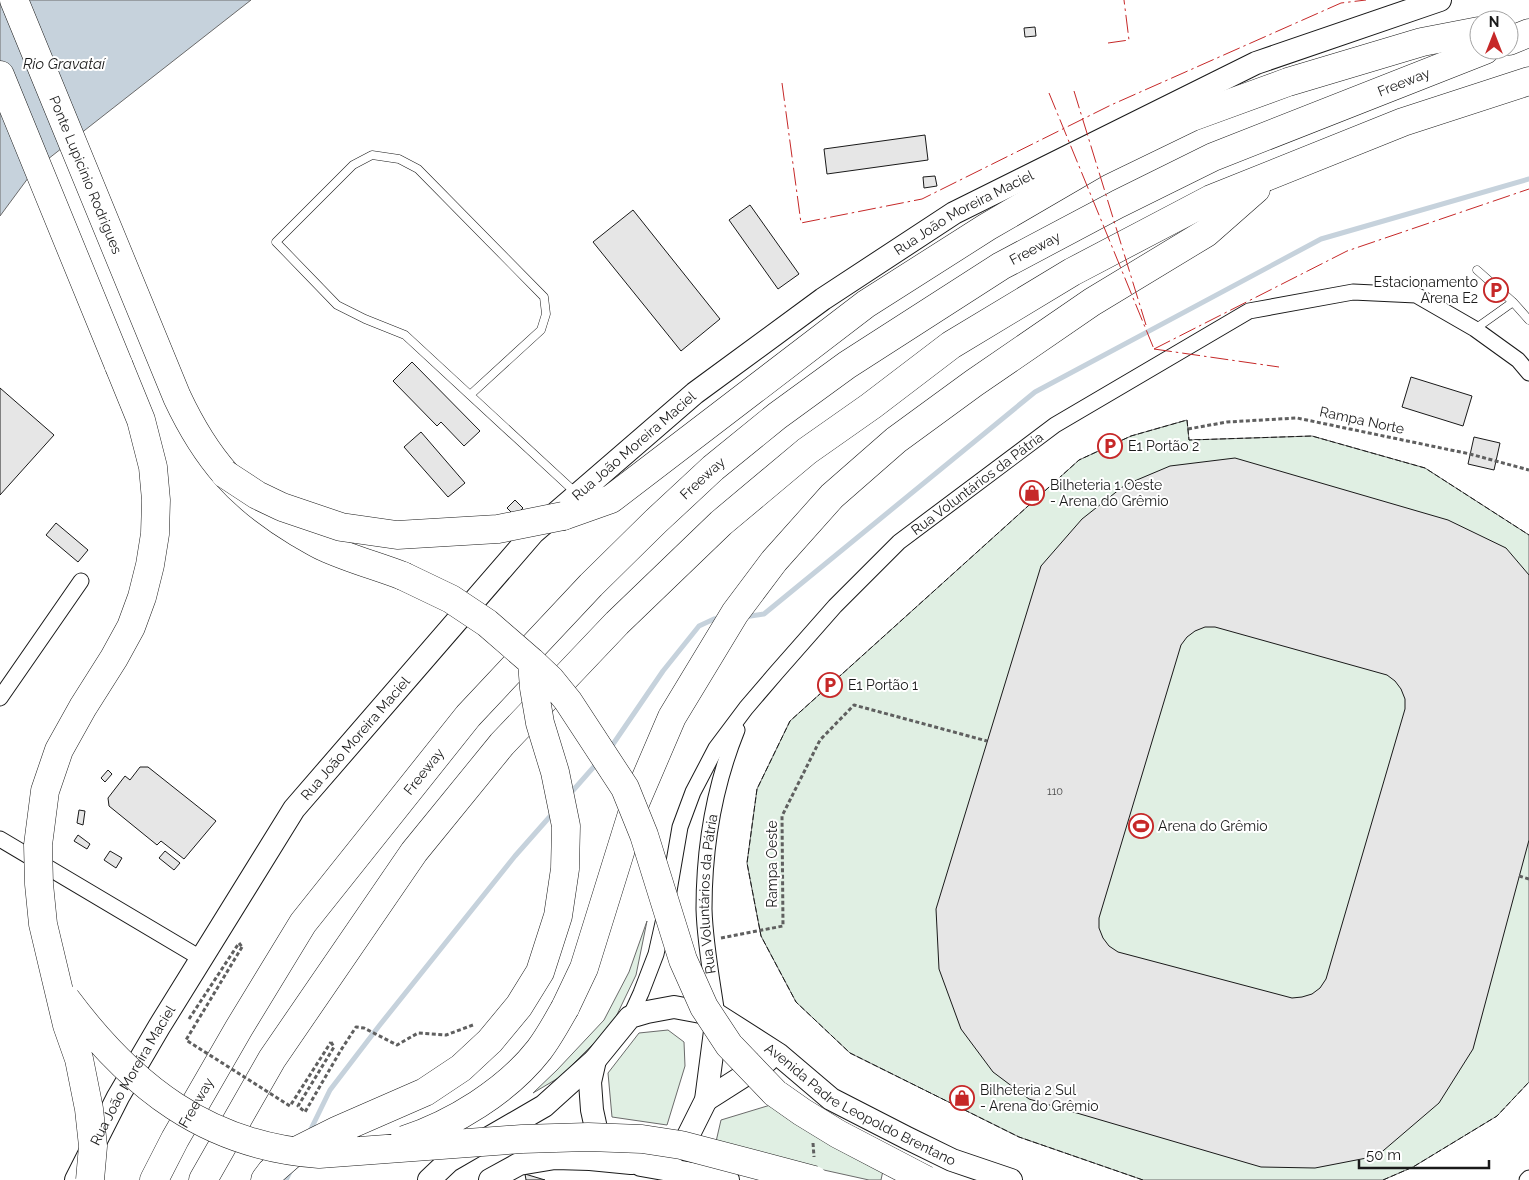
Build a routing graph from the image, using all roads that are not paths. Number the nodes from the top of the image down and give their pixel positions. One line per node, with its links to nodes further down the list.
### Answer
1 (14, 0): 14 (highway, Ponte Lupicínio Rodrigues)
2 (1440, 0): 15 (street, Rua João Moreira Maciel)
3 (1469, 33): 14 (highway, bridge)
4 (1469, 56): 32 (highway, Freeway)
5 (0, 75): 22 (highway, bridge)
6 (1529, 81): 7 (highway)
7 (1273, 174): 28 (highway, bridge); 33 (highway)
8 (1477, 270): 9 (lane)
9 (1513, 302): 10 (lane); 11 (lane)
10 (1529, 320)
11 (1475, 329): 12 (street, Rua Voluntários da Pátria); 19 (street, Rua Voluntários da Pátria)
12 (1529, 373)
13 (470, 395): 13 (lane); 15 (lane)
14 (225, 474): 17 (highway, bridge)
15 (578, 495): 21 (street, Rua João Moreira Maciel)
16 (81, 581): 18 (street)
17 (532, 662): 34 (highway, bridge); 40 (highway, bridge)
18 (0, 698)
19 (746, 708): 23 (street, Rua Voluntários da Pátria); 24 (street, Rua Voluntários da Pátria)
20 (0, 839): 21 (street)
21 (202, 959): 30 (street, Rua João Moreira Maciel)
22 (59, 990): 28 (highway, bridge); 31 (highway, bridge)
23 (717, 1015): 24 (street); 25 (street, Avenida Padre Leopoldo Brentano); 27 (street, Rua Voluntários da Pátria)
24 (630, 1017): 26 (street, Rua Voluntários da Pátria)
25 (778, 1054): 27 (street); 41 (street, Avenida Padre Leopoldo Brentano)
26 (595, 1060): 29 (street); 35 (street, Rua Voluntários da Pátria)
27 (706, 1100): 29 (street, Rua Voluntários da Pátria)
28 (369, 1151): 39 (highway, bridge)
29 (631, 1163): 36 (street, Rua Voluntários da Pátria); 37 (street); 38 (street)
30 (76, 1180)
31 (90, 1180)
32 (154, 1180)
33 (203, 1180)
34 (265, 1180)
35 (429, 1180)
36 (490, 1180)
37 (672, 1180)
38 (728, 1180)
39 (814, 1180)
40 (926, 1180)
41 (1011, 1180)

